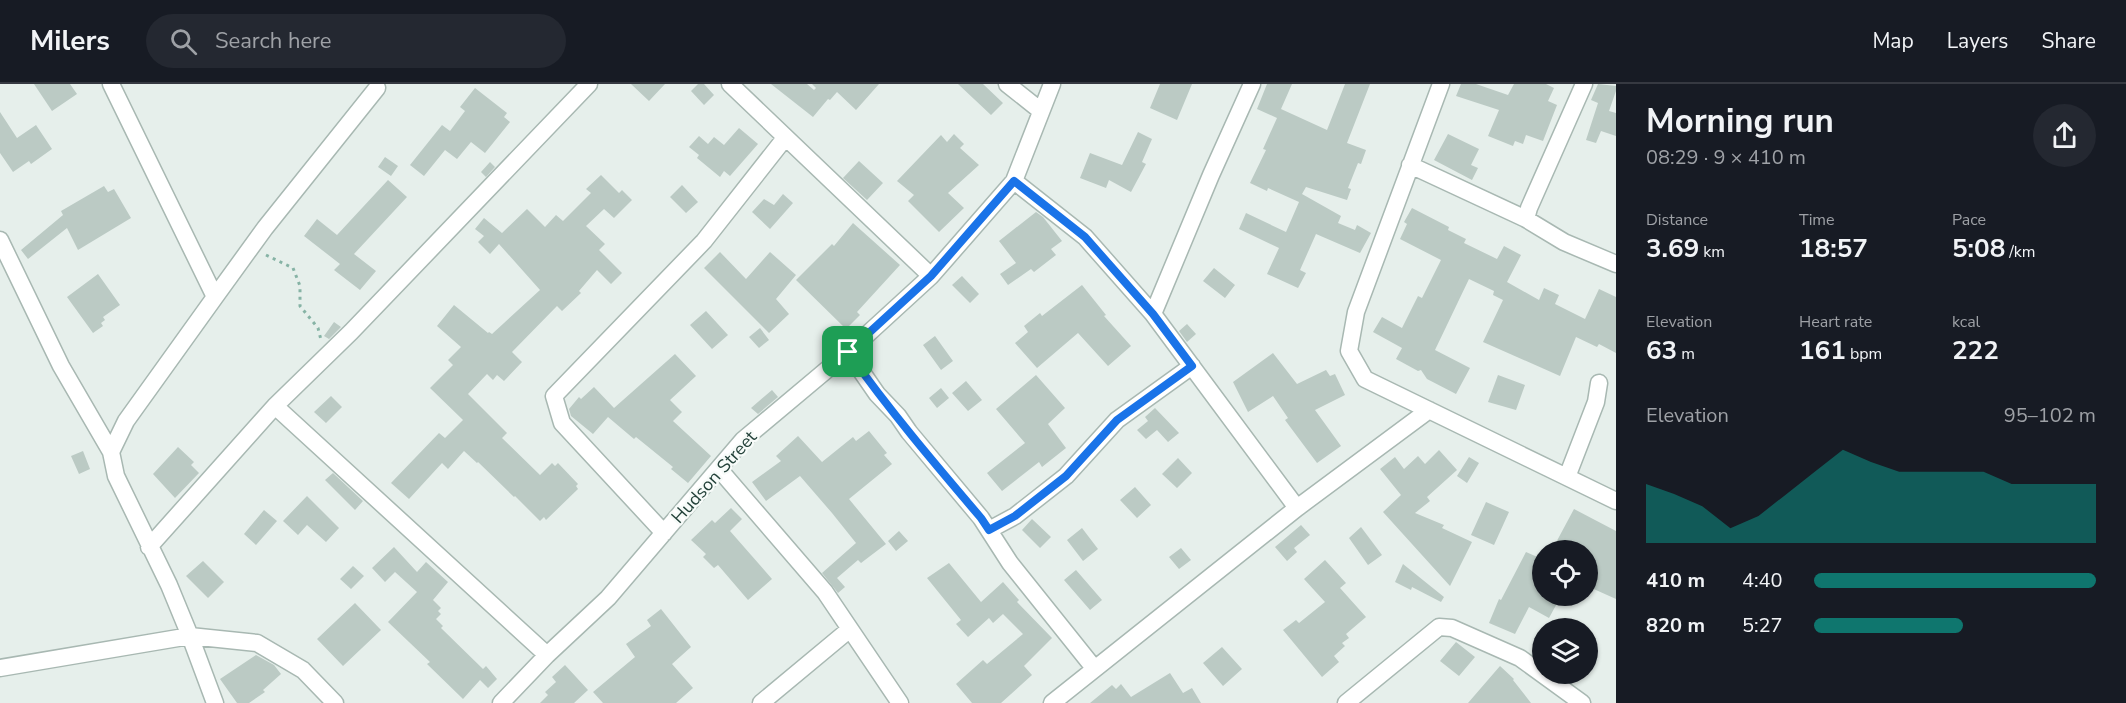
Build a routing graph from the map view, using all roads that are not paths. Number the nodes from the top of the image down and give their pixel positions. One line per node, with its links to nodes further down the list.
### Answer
1 (111, 84): 18 (street)
2 (589, 84): 23 (street)
3 (730, 84): 11 (street)
4 (1007, 84): 10 (street)
5 (1052, 84): 10 (street, Hudson Street)
6 (1252, 84): 19 (street)
7 (1441, 84): 12 (street)
8 (1584, 84): 14 (street)
9 (376, 88): 18 (street)
10 (1041, 111): 13 (street, Hudson Street)
11 (784, 138): 17 (street); 31 (street)
12 (1410, 165): 14 (street); 24 (street)
13 (1014, 181): 17 (street, Hudson Street); 19 (street)
14 (1526, 219): 16 (street)
15 (0, 240): 25 (street)
16 (1616, 264)
17 (931, 276): 20 (street, Hudson Street)
18 (215, 297): 25 (street)
19 (1153, 314): 21 (street)
20 (848, 352): 26 (street, Hudson Street); 30 (street)
21 (1192, 366): 29 (street); 30 (street)
22 (1599, 383): 27 (street)
23 (275, 406): 32 (street); 35 (street)
24 (1430, 410): 27 (street); 29 (street)
25 (111, 452): 32 (street)
26 (719, 469): 31 (street, Hudson Street); 33 (street)
27 (1567, 477): 28 (street)
28 (1616, 501)
29 (1297, 508): 37 (street)
30 (989, 530): 37 (street)
31 (664, 533): 35 (street, Hudson Street)
32 (149, 547): 34 (street)
33 (850, 629): 41 (street); 42 (street)
34 (190, 636): 36 (street); 38 (street); 39 (street)
35 (548, 655): 40 (street, Hudson Street)
36 (0, 668)
37 (1094, 668): 43 (street)
38 (215, 703)
39 (335, 703)
40 (501, 703)
41 (761, 703)
42 (900, 703)
43 (1052, 703)
44 (1346, 703): 45 (street)
45 (1582, 703)

